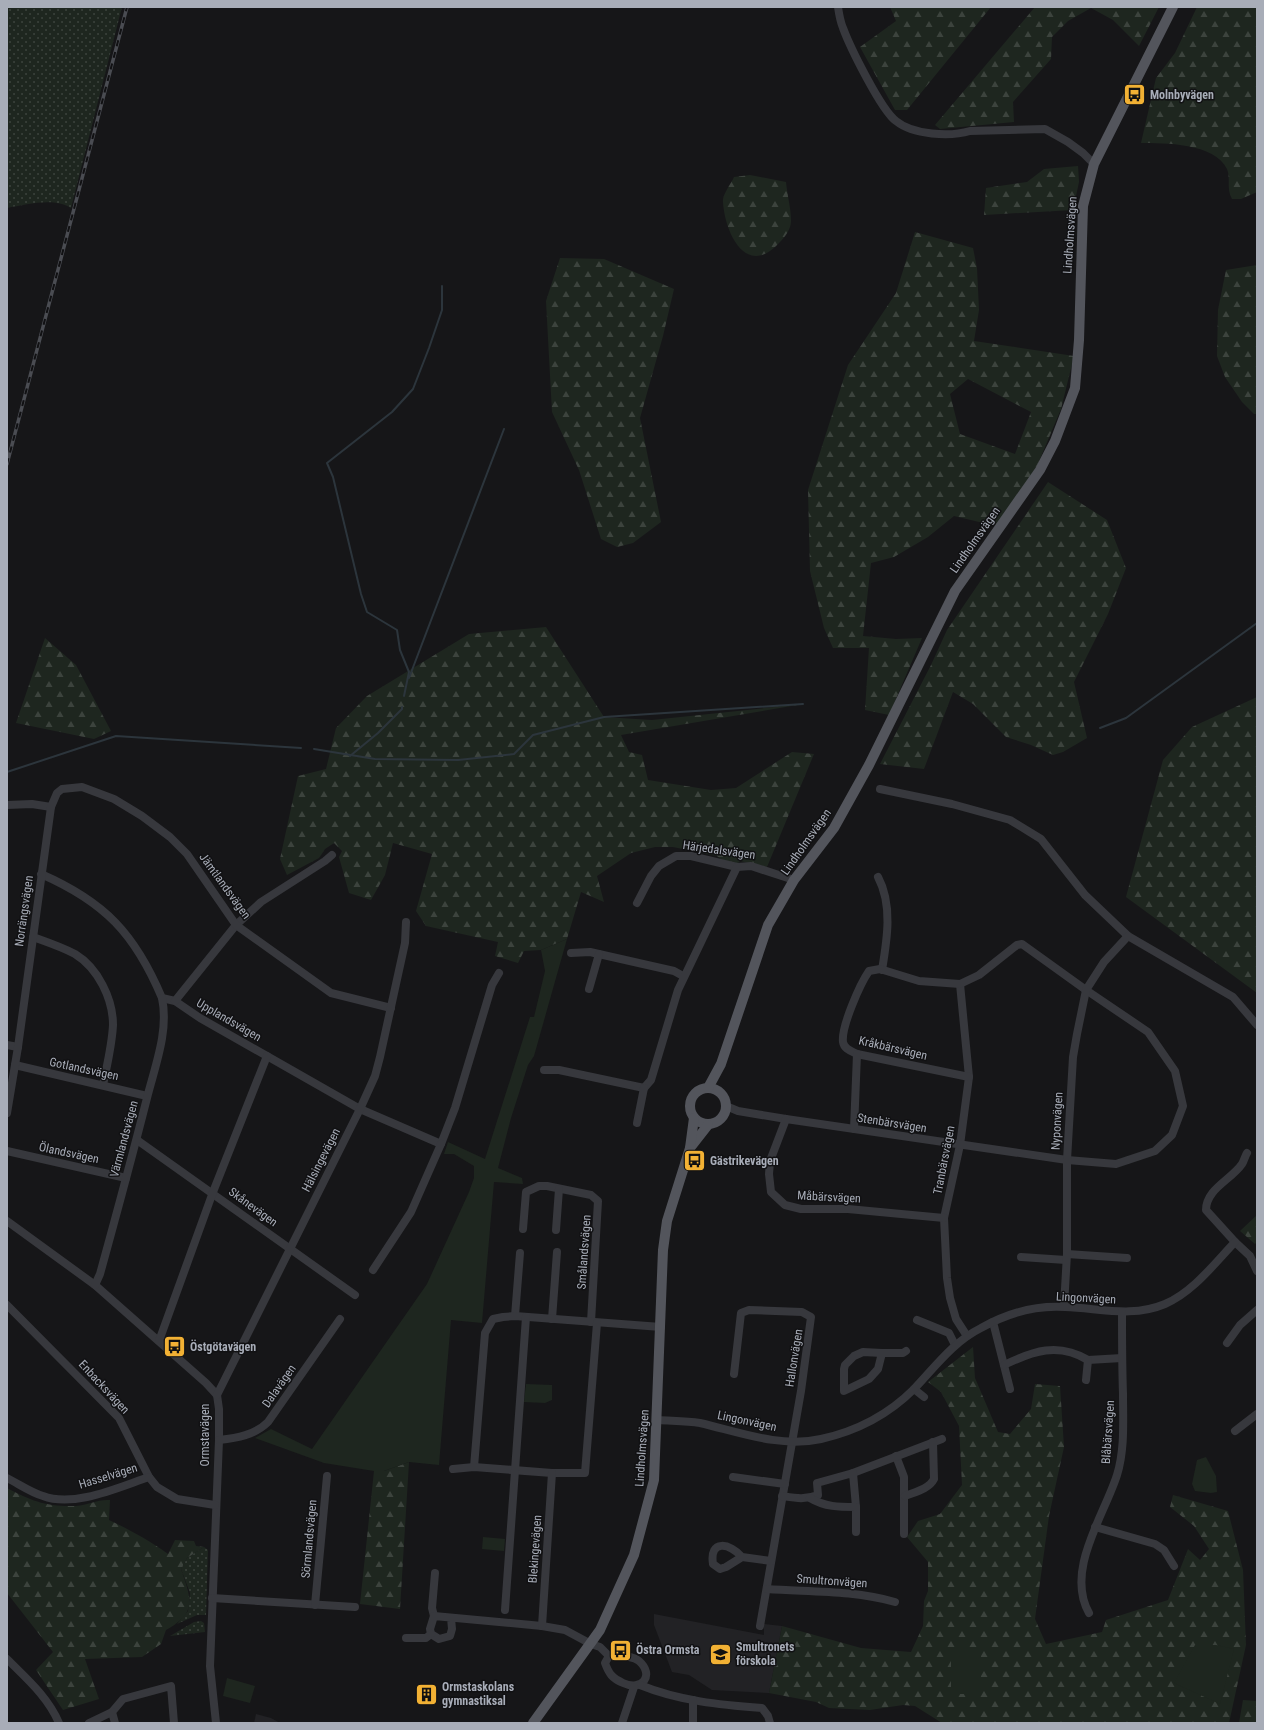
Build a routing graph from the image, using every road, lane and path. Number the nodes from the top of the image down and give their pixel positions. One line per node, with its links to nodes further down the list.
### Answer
1 (838, 7): 3 (street)
2 (1173, 7): 3 (main road, Lindholmsvägen)
3 (1094, 164): 11 (main road, Lindholmsvägen)
4 (880, 789): 15 (street)
5 (7, 805): 6 (street)
6 (51, 807): 9 (street, Norrängsvägen); 14 (street, Jämtlandsvägen)
7 (332, 855): 14 (street)
8 (737, 867): 11 (street, Härjedalsvägen); 12 (street, Härjedalsvägen); 21 (street)
9 (42, 874): 16 (street, Norrängsvägen); 25 (street)
10 (878, 877): 19 (street)
11 (794, 880): 33 (main road, Lindholmsvägen)
12 (637, 903)
13 (406, 922): 27 (street, Hälsingevägen)
14 (236, 925): 26 (street); 27 (street, Jämtlandsvägen)
15 (1128, 936): 24 (street); 28 (street)
16 (33, 937): 30 (street, Norrängsvägen); 37 (street)
17 (571, 953): 18 (street)
18 (599, 954): 21 (street); 23 (street)
19 (882, 970): 22 (street); 31 (street, Kråkbärsvägen)
20 (499, 973): 51 (street)
21 (683, 976): 38 (street)
22 (960, 984): 24 (street, Stenbärsvägen); 36 (street, Tranbärsvägen)
23 (589, 989)
24 (1086, 990): 56 (street, Nyponvägen); 56 (street, Stenbärsvägen)
25 (162, 998): 26 (street, Upplandsvägen); 41 (street, Värmlandsvägen)
26 (175, 1001): 32 (street, Upplandsvägen)
27 (391, 1008): 42 (street, Hälsingevägen)
28 (1257, 1025)
29 (7, 1044): 30 (street)
30 (18, 1047): 34 (street, Norrängsvägen)
31 (857, 1054): 36 (street, Kråkbärsvägen); 49 (street)
32 (267, 1056): 42 (street, Upplandsvägen); 59 (street)
33 (721, 1064): 39 (main road, Lindholmsvägen); 40 (main road, Lindholmsvägen)
34 (15, 1065): 37 (street, Gotlandsvägen); 44 (street, Norrängsvägen)
35 (544, 1070): 38 (street)
36 (969, 1077): 52 (street, Tranbärsvägen)
37 (103, 1085): 41 (street, Gotlandsvägen)
38 (644, 1088): 47 (street)
39 (708, 1088): 40 (main road); 45 (main road, Lindholmsvägen)
40 (720, 1093): 43 (main road, Lindholmsvägen)
41 (148, 1096): 50 (street, Värmlandsvägen)
42 (360, 1109): 51 (street, Upplandsvägen); 65 (street, Hälsingevägen)
43 (725, 1110): 46 (street, Stenbärsvägen); 48 (main road, Lindholmsvägen)
44 (7, 1113)
45 (694, 1118): 48 (main road); 53 (main road, Lindholmsvägen)
46 (786, 1119): 49 (street, Stenbärsvägen); 60 (street, Måbärsvägen)
47 (637, 1123)
48 (708, 1124): 53 (main road, Lindholmsvägen)
49 (854, 1129): 52 (street, Stenbärsvägen)
50 (136, 1140): 57 (street, Värmlandsvägen); 59 (street, Skånevägen)
51 (441, 1144): 71 (street)
52 (960, 1145): 56 (street, Stenbärsvägen); 60 (street, Tranbärsvägen)
53 (690, 1148): 86 (main road, Lindholmsvägen)
54 (7, 1151): 57 (street, Ölandsvägen)
55 (1247, 1153): 64 (street)
56 (1067, 1160): 69 (street, Nyponvägen)
57 (126, 1178): 73 (street, Värmlandsvägen)
58 (559, 1189): 62 (street, Smålandsvägen); 63 (street); 85 (street, Smålandsvägen)
59 (213, 1192): 65 (street, Skånevägen); 88 (street)
60 (944, 1218): 87 (street, Tranbärsvägen)
61 (8, 1222): 73 (street, Ormstavägen)
62 (523, 1229)
63 (556, 1230)
64 (1235, 1242): 72 (street); 78 (street, Lingonvägen)
65 (290, 1249): 74 (street, Skånevägen); 100 (street, Hälsingevägen)
66 (557, 1252): 82 (street)
67 (520, 1253): 79 (street)
68 (1021, 1257): 69 (street)
69 (1067, 1257): 70 (street); 76 (street, Nyponvägen)
70 (1127, 1258)
71 (373, 1270)
72 (1257, 1271)
73 (95, 1285): 88 (street, Ormstavägen)
74 (355, 1296)
75 (7, 1304): 116 (street, Enbacksvägen)
76 (1064, 1306): 78 (street, Lingonvägen); 84 (street, Lingonvägen)
77 (1257, 1310): 89 (street)
78 (1122, 1312): 93 (street, Blåbärsvägen)
79 (515, 1316): 80 (street); 110 (street)
80 (526, 1317): 82 (street); 112 (street)
81 (340, 1319): 106 (street, Dalavägen)
82 (552, 1319): 85 (street)
83 (917, 1320): 90 (street)
84 (993, 1322): 87 (street, Lingonvägen); 95 (street)
85 (594, 1323): 86 (street); 113 (street)
86 (661, 1327): 103 (main road, Lindholmsvägen)
87 (967, 1336): 90 (street, Lingonvägen)
88 (159, 1341): 100 (street, Ormstavägen)
89 (1227, 1343)
90 (955, 1346): 98 (street, Lingonvägen)
91 (906, 1351): 92 (street)
92 (882, 1353): 92 (street)
93 (1122, 1358): 94 (street); 125 (street, Blåbärsvägen)
94 (1088, 1360): 95 (street); 97 (street)
95 (1004, 1365): 99 (street)
96 (734, 1374): 107 (street, Hallonvägen)
97 (1086, 1380)
98 (914, 1389): 101 (street); 107 (street, Lingonvägen)
99 (1010, 1389)
100 (217, 1395): 106 (street, Ormstavägen)
101 (924, 1396)
102 (1257, 1414): 104 (street)
103 (658, 1420): 107 (street, Lingonvägen); 145 (main road, Lindholmsvägen)
104 (1235, 1431)
105 (942, 1439): 108 (street)
106 (219, 1440): 123 (street, Ormstavägen)
107 (793, 1441): 119 (street)
108 (933, 1442): 109 (street); 121 (street)
109 (896, 1456): 114 (street); 121 (street)
110 (474, 1467): 111 (street); 112 (street)
111 (453, 1469)
112 (514, 1470): 113 (street); 137 (street)
113 (552, 1473): 141 (street, Blekingevägen)
114 (853, 1473): 122 (street); 124 (street)
115 (327, 1476): 135 (street, Sörmlandsvägen)
116 (148, 1477): 117 (street, Hasselvägen); 123 (street, Enbacksvägen)
117 (7, 1478)
118 (733, 1478): 119 (street)
119 (785, 1484): 120 (street)
120 (782, 1496): 122 (street); 129 (street)
121 (905, 1496): 127 (street)
122 (807, 1499): 124 (street)
123 (215, 1505): 133 (street, Ormstavägen)
124 (856, 1507): 126 (street)
125 (1096, 1527): 130 (street); 138 (street, Blåbärsvägen)
126 (856, 1532)
127 (904, 1534)
128 (742, 1557): 129 (street)
129 (771, 1561): 132 (street)
130 (1174, 1566)
131 (435, 1573): 139 (street)
132 (767, 1589): 134 (street, Smultronvägen); 142 (street)
133 (212, 1598): 135 (street); 155 (street, Ormstavägen)
134 (895, 1602)
135 (315, 1605): 136 (street)
136 (355, 1608)
137 (505, 1610)
138 (1089, 1613)
139 (434, 1616): 140 (street); 143 (street)
140 (451, 1618): 141 (street); 143 (street)
141 (542, 1626): 145 (street)
142 (760, 1626)
143 (431, 1634): 144 (street)
144 (406, 1638)
145 (591, 1644): 146 (street); 156 (main road, Lindholmsvägen)
146 (609, 1656): 148 (street); 148 (street)
147 (7, 1659): 151 (street)
148 (637, 1686): 149 (street); 157 (street)
149 (693, 1700): 158 (street); 159 (street)
150 (112, 1712): 152 (street); 153 (street); 154 (street)
151 (59, 1723)
152 (89, 1723)
153 (115, 1723)
154 (174, 1723)
155 (216, 1723)
156 (533, 1723)
157 (622, 1723)
158 (694, 1723)
159 (770, 1723)

